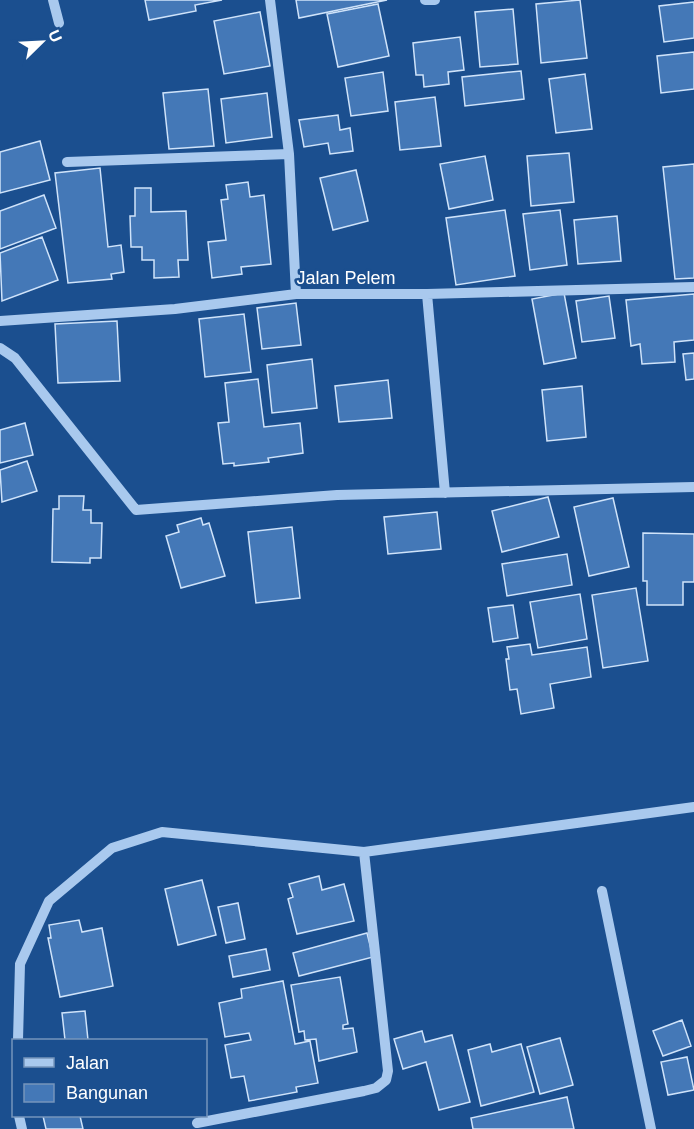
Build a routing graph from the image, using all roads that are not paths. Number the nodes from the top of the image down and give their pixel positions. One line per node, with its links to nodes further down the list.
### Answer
1 (52, 0): 5 (street)
2 (270, 0): 6 (street)
3 (425, 0): 4 (street)
4 (435, 0)
5 (59, 23)
6 (289, 154): 7 (street); 9 (street)
7 (67, 162)
8 (694, 287): 10 (street, Jalan Pelem)
9 (296, 294): 10 (street, Jalan Pelem); 11 (street, Jalan Pelem)
10 (427, 294): 14 (street)
11 (0, 321)
12 (0, 348): 14 (street)
13 (694, 488): 14 (street)
14 (445, 493)
15 (694, 807): 16 (street)
16 (364, 852): 18 (street); 19 (street)
17 (602, 891): 20 (street)
18 (18, 1039)
19 (197, 1123)
20 (651, 1129)

